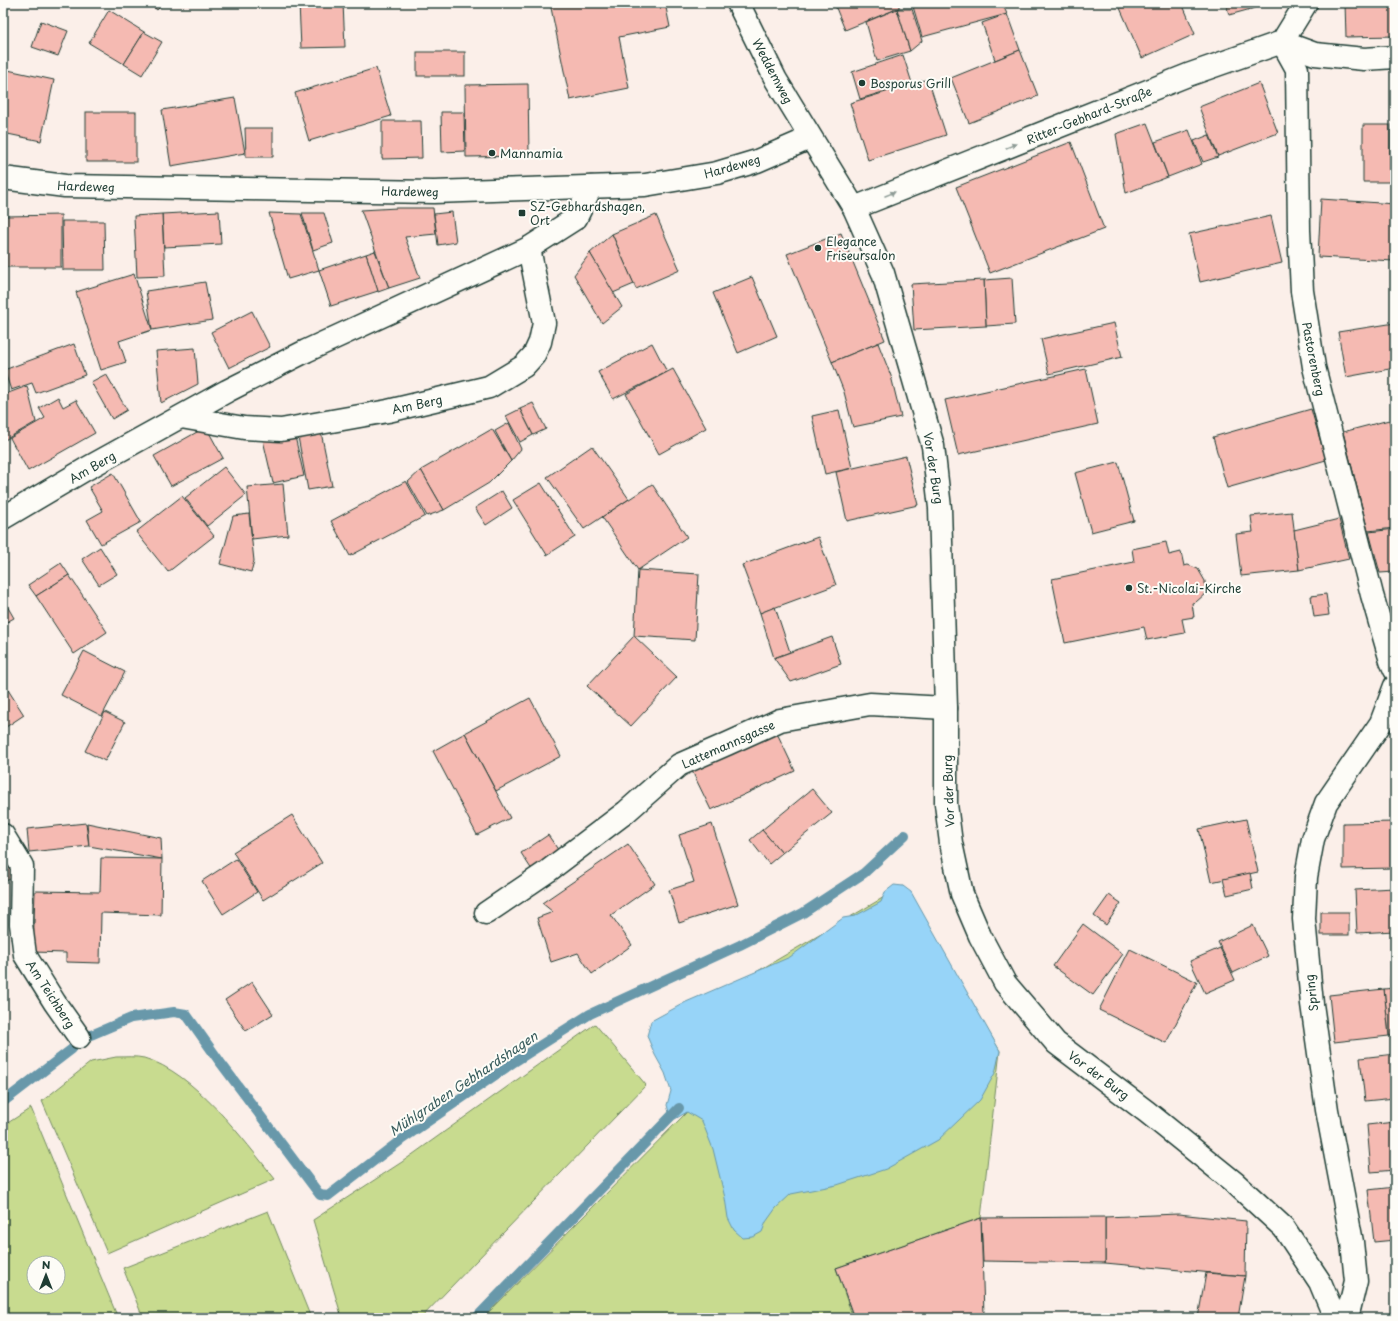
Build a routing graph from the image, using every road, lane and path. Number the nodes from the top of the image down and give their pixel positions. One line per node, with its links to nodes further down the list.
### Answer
1 (738, 3): 5 (street, Weddemweg)
2 (1306, 3): 3 (street)
3 (1282, 42): 4 (street); 8 (street, Ritter-Gebhard-Straße, one-way to 3); 12 (street, Pastorenberg)
4 (1395, 57)
5 (810, 138): 7 (street, Hardeweg); 8 (street, Vor der Burg)
6 (3, 178): 7 (street, Hardeweg)
7 (590, 187): 9 (street, Am Berg)
8 (854, 208): 14 (street, Vor der Burg)
9 (529, 248): 10 (street, Am Berg); 10 (street, Am Berg)
10 (181, 417): 11 (street, Am Berg)
11 (3, 518)
12 (1395, 670)
13 (1395, 686): 19 (street, Spring)
14 (946, 708): 16 (street, Lattemannsgasse); 18 (street, Vor der Burg)
15 (3, 835): 17 (street, Am Teichberg)
16 (486, 913)
17 (79, 1037)
18 (1335, 1318)
19 (1348, 1318)

